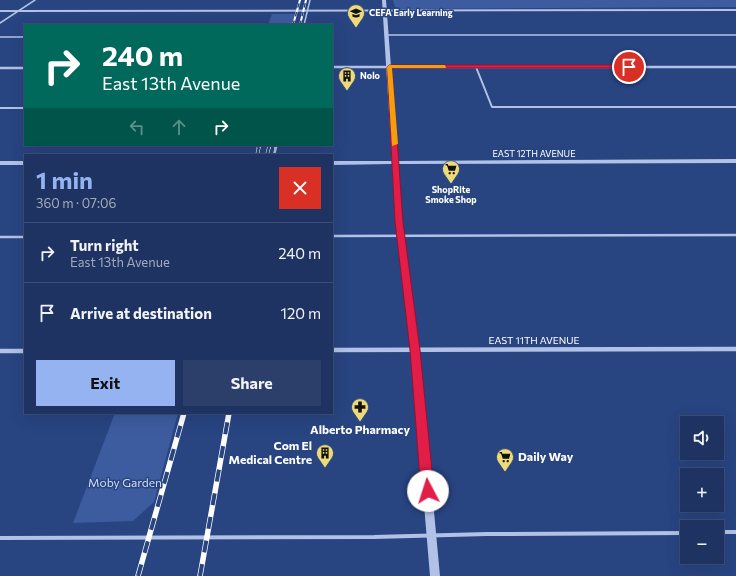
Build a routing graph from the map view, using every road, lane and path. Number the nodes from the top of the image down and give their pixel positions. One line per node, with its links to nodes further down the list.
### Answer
1 (35, 0): 8 (lane)
2 (310, 0): 4 (lane)
3 (384, 0): 5 (street)
4 (308, 10): 5 (street); 8 (street); 10 (lane)
5 (384, 10): 6 (street); 11 (street)
6 (736, 10)
7 (0, 11): 8 (street)
8 (19, 11): 9 (lane)
9 (0, 23)
10 (304, 24)
11 (386, 35): 12 (lane); 17 (street)
12 (736, 35)
13 (0, 37): 14 (lane)
14 (24, 37)
15 (736, 66): 18 (street)
16 (333, 67): 17 (street)
17 (389, 67): 18 (street); 25 (street)
18 (476, 67): 21 (lane)
19 (0, 68): 20 (street)
20 (24, 68)
21 (736, 107)
22 (0, 108): 23 (lane)
23 (24, 108)
24 (736, 161): 25 (street, EAST 12TH AVENUE)
25 (396, 162): 28 (street, EAST 12TH AVENUE); 31 (street)
26 (0, 163): 27 (street)
27 (24, 163)
28 (333, 163)
29 (736, 235): 31 (lane)
30 (333, 236): 31 (lane)
31 (401, 236): 36 (street)
32 (0, 237): 33 (lane)
33 (24, 237)
34 (736, 349): 36 (street, EAST 11TH AVENUE)
35 (333, 350): 36 (street, EAST 11TH AVENUE)
36 (415, 350): 42 (street)
37 (24, 351): 38 (street)
38 (0, 352)
39 (680, 532): 42 (lane)
40 (724, 532): 41 (lane)
41 (736, 532)
42 (432, 535): 43 (lane); 44 (street)
43 (0, 538)
44 (435, 576)

